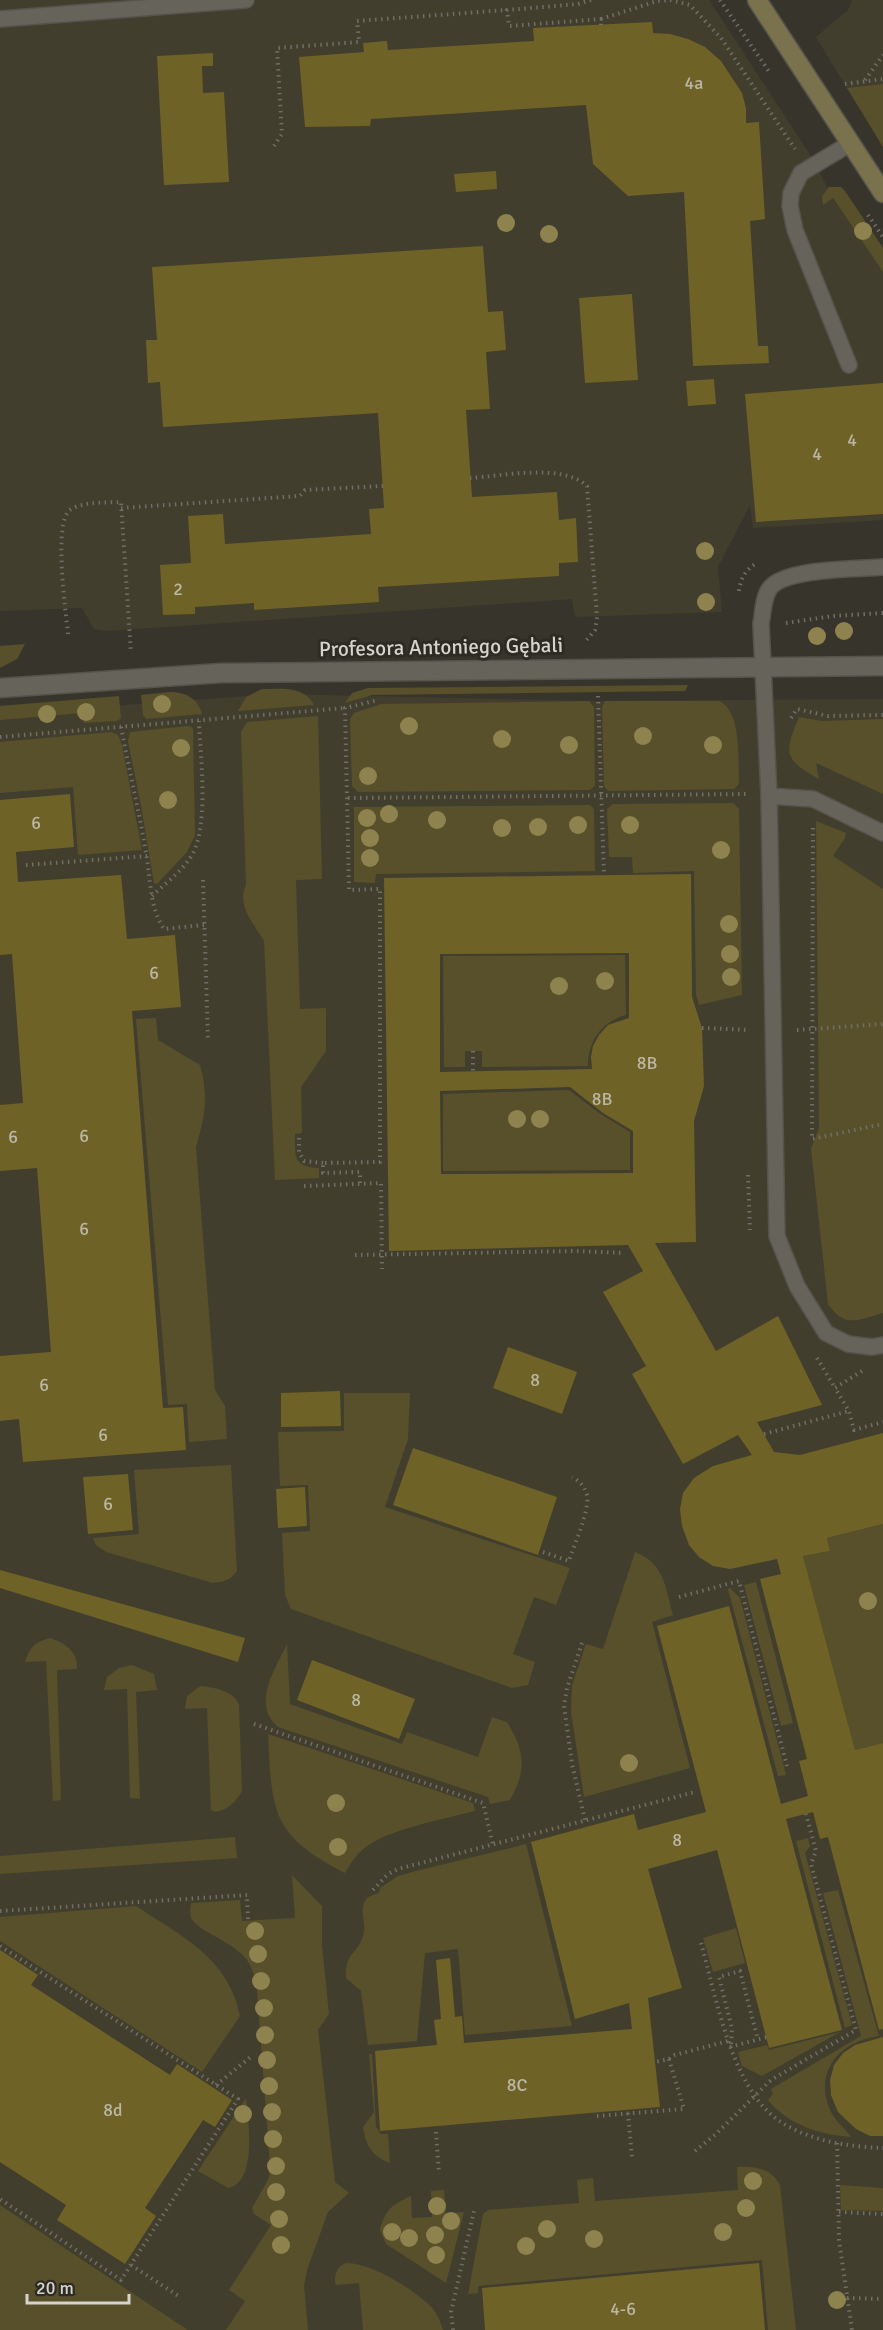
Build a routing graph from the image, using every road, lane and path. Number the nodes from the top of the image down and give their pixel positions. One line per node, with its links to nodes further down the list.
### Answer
1 (246, 0): 5 (lane)
2 (591, 0): 4 (path)
3 (757, 0): 12 (street)
4 (507, 10): 6 (path); 13 (path)
5 (0, 19)
6 (601, 19): 7 (path); 14 (path)
7 (601, 25)
8 (883, 55): 10 (path)
9 (883, 79): 10 (path)
10 (864, 81): 11 (path)
11 (838, 86)
12 (851, 143): 15 (street); 16 (lane)
13 (274, 146)
14 (800, 146)
15 (883, 193)
16 (849, 365)
17 (470, 478): 24 (path)
18 (383, 486): 19 (path)
19 (121, 508): 23 (path); 25 (path)
20 (883, 567): 22 (lane)
21 (883, 613): 22 (path)
22 (761, 624): 27 (lane)
23 (68, 634)
24 (582, 644)
25 (131, 653)
26 (883, 666): 27 (street, Profesora Antoniego Gębali)
27 (763, 667): 28 (street, Profesora Antoniego Gębali); 40 (lane)
28 (0, 688)
29 (587, 696): 30 (path)
30 (598, 696): 31 (path); 39 (path)
31 (609, 696)
32 (381, 699): 33 (path)
33 (345, 708): 35 (path); 41 (path)
34 (883, 715): 36 (path)
35 (199, 721): 37 (path); 48 (path)
36 (787, 723)
37 (121, 727): 38 (path); 44 (path)
38 (0, 737)
39 (601, 796): 40 (path); 41 (path); 46 (path)
40 (769, 796): 42 (lane); 62 (lane)
41 (348, 798): 55 (path)
42 (813, 799): 43 (lane); 53 (path)
43 (883, 833)
44 (147, 856): 45 (path); 48 (path)
45 (26, 865)
46 (604, 875)
47 (203, 880): 49 (path)
48 (151, 896): 49 (path)
49 (204, 925): 50 (path)
50 (208, 1040)
51 (473, 1051): 52 (path)
52 (473, 1071)
53 (883, 1124)
54 (299, 1138): 55 (path)
55 (323, 1163): 56 (path)
56 (360, 1183): 57 (path); 59 (path)
57 (304, 1186)
58 (625, 1253): 59 (path)
59 (382, 1254): 60 (path); 61 (path)
60 (355, 1255)
61 (382, 1269)
62 (883, 1345)
63 (858, 1374): 64 (path)
64 (849, 1411): 65 (path); 66 (path)
65 (883, 1422)
66 (764, 1434)
67 (572, 1477): 68 (path)
68 (543, 1552)
69 (679, 1597): 72 (path)
70 (582, 1642): 75 (path)
71 (254, 1724): 76 (path)
72 (787, 1766)
73 (695, 1792): 75 (path)
74 (806, 1814): 90 (path)
75 (585, 1820): 76 (path)
76 (493, 1845): 77 (path)
77 (373, 1890)
78 (0, 1911): 79 (path)
79 (248, 1919)
80 (701, 1943): 84 (path)
81 (0, 1946): 89 (path)
82 (767, 2037): 83 (path)
83 (758, 2040): 85 (path); 85 (path)
84 (728, 2041): 85 (path); 87 (path)
85 (730, 2047): 90 (path)
86 (253, 2055): 89 (path)
87 (669, 2059): 88 (path); 91 (path)
88 (655, 2062)
89 (216, 2085): 103 (path)
90 (755, 2094): 94 (path); 96 (path)
91 (628, 2114): 92 (path); 97 (path)
92 (597, 2116)
93 (436, 2132): 98 (path)
94 (837, 2142): 95 (path); 101 (path)
95 (883, 2148)
96 (694, 2151)
97 (632, 2157)
98 (439, 2174)
99 (0, 2199): 103 (path)
100 (474, 2211): 107 (path)
101 (839, 2212): 102 (path); 105 (path)
102 (883, 2214)
103 (131, 2265): 104 (path)
104 (180, 2297)
105 (848, 2298): 106 (path); 108 (path)
106 (883, 2299)
107 (453, 2330)
108 (852, 2330)

